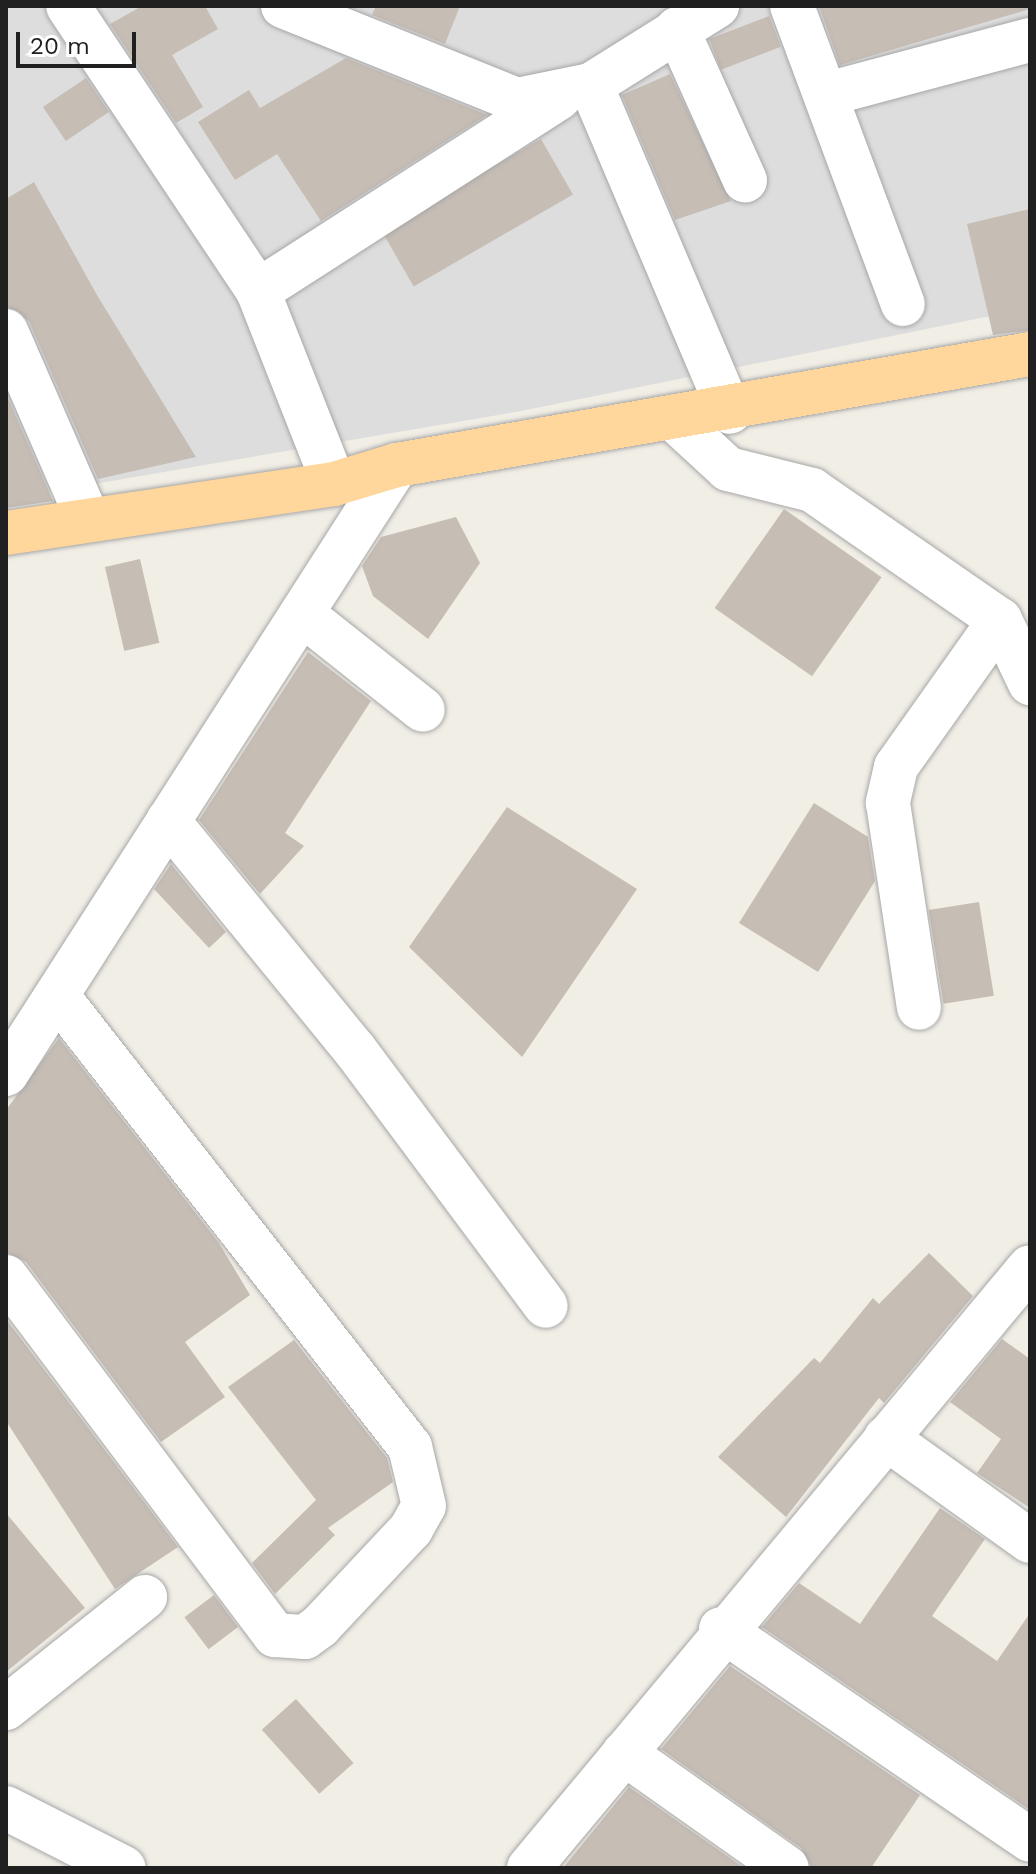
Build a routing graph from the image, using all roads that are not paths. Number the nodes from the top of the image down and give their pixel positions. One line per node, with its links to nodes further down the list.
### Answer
1 (68, 6): 11 (street)
2 (283, 6): 5 (street)
3 (717, 6): 6 (street)
4 (792, 6): 9 (street)
5 (356, 20): 8 (street)
6 (677, 29): 8 (street); 10 (street)
7 (1030, 40): 9 (street)
8 (579, 88): 11 (street); 15 (street)
9 (827, 94): 12 (street)
10 (745, 180)
11 (258, 291): 18 (street)
12 (903, 304)
13 (6, 331): 19 (street)
14 (1030, 354): 15 (main road)
15 (730, 412): 16 (main road)
16 (676, 421): 17 (main road); 22 (street)
17 (397, 465): 18 (main road); 21 (street)
18 (334, 484): 19 (main road)
19 (87, 517): 20 (main road)
20 (6, 533)
21 (302, 614): 24 (street); 25 (street)
22 (1000, 620): 23 (street); 27 (street)
23 (1030, 683)
24 (423, 710)
25 (168, 821): 26 (street); 31 (street)
26 (59, 998): 28 (street); 30 (street)
27 (919, 1008)
28 (6, 1074)
29 (1030, 1267): 32 (street)
30 (6, 1277)
31 (546, 1306)
32 (886, 1438): 33 (street); 35 (street)
33 (1030, 1541)
34 (145, 1597): 36 (street)
35 (721, 1629): 37 (street); 39 (street)
36 (6, 1708)
37 (624, 1753): 42 (street); 43 (street)
38 (6, 1808): 40 (street)
39 (1030, 1840)
40 (74, 1856): 41 (street)
41 (124, 1868)
42 (529, 1868)
43 (787, 1868)

